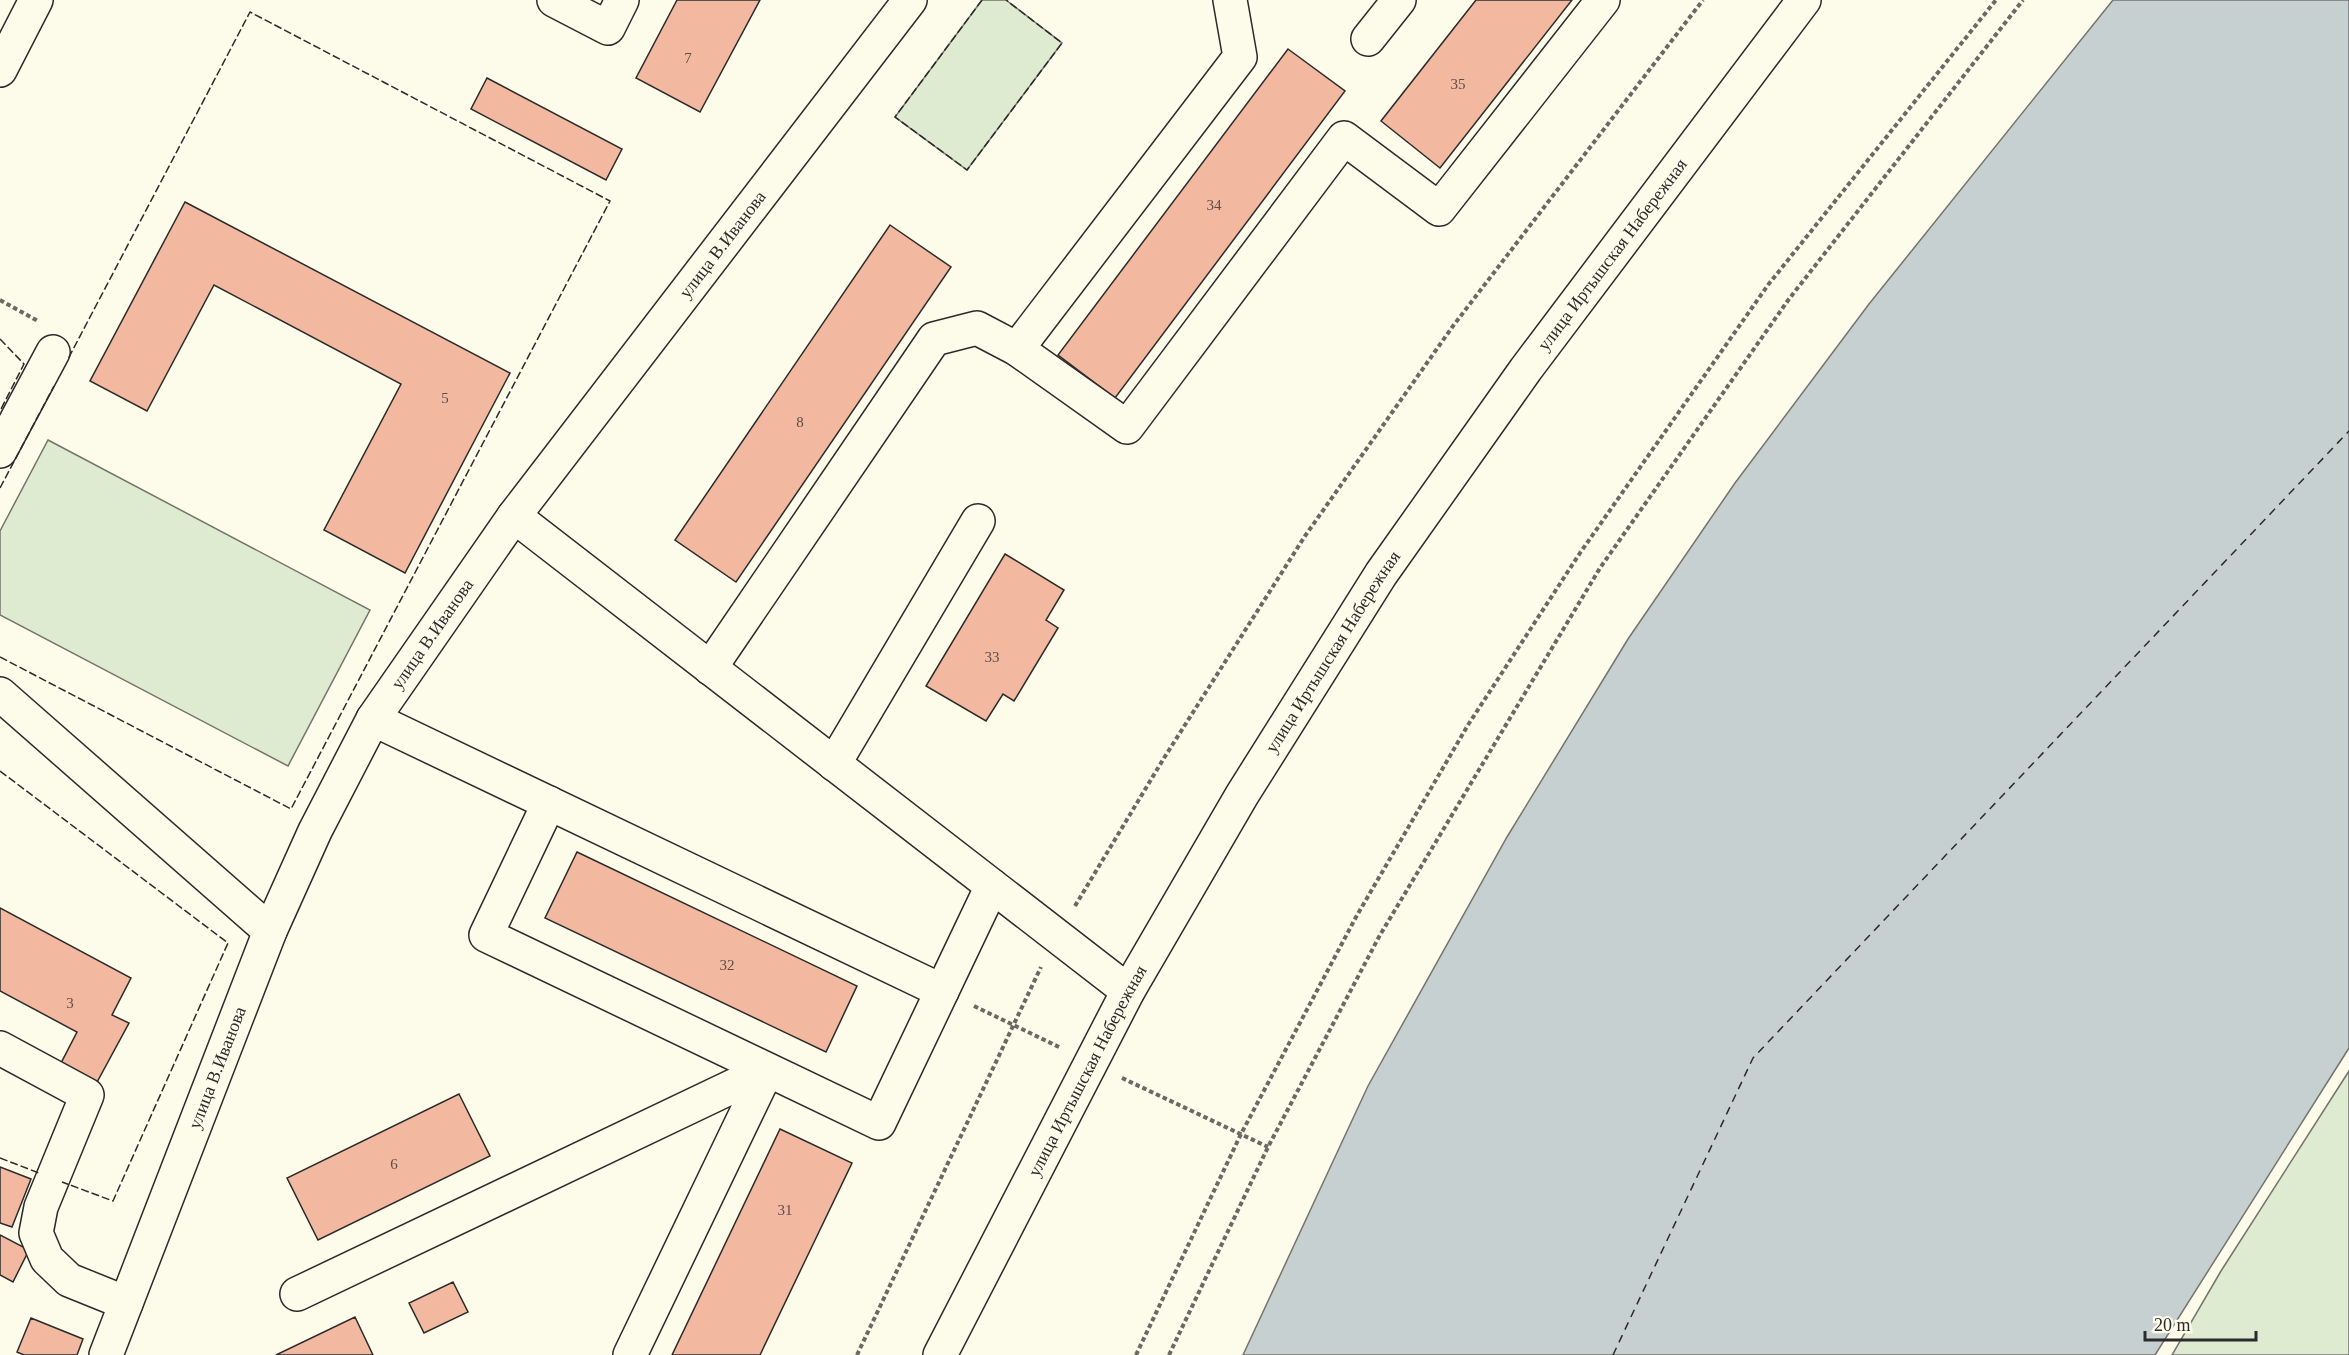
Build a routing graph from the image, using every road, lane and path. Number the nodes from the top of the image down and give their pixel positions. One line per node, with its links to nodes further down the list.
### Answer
1 (36, 0): 13 (street)
2 (554, 0): 3 (street)
3 (622, 0)
4 (910, 0): 17 (street, улица В.Иванова)
5 (1230, 0): 14 (street)
6 (1399, 0): 12 (street)
7 (1603, 0): 14 (street)
8 (1703, 0): 26 (path)
9 (1803, 0): 28 (street, улица Иртышская Набережная)
10 (1996, 0): 37 (path)
11 (2023, 0): 38 (path)
12 (1368, 39)
13 (0, 70)
14 (1017, 349): 19 (street)
15 (53, 352): 16 (street)
16 (0, 451)
17 (514, 516): 19 (street); 21 (street, улица В.Иванова)
18 (978, 521): 22 (street)
19 (710, 668): 22 (street)
20 (0, 694): 25 (street)
21 (373, 719): 23 (street); 25 (street, улица В.Иванова)
22 (834, 764): 24 (street)
23 (549, 803): 27 (street); 30 (street)
24 (992, 886): 26 (street); 27 (street)
25 (270, 931): 32 (street, улица В.Иванова)
26 (1056, 936): 28 (street); 35 (path)
27 (942, 991): 30 (street)
28 (1128, 991): 36 (street, улица Иртышская Набережная)
29 (0, 1048): 32 (street)
30 (767, 1070): 31 (street); 34 (street)
31 (297, 1294)
32 (126, 1302): 33 (street, улица В.Иванова)
33 (106, 1355)
34 (630, 1355)
35 (857, 1355)
36 (940, 1355)
37 (1136, 1355)
38 (1169, 1355)

